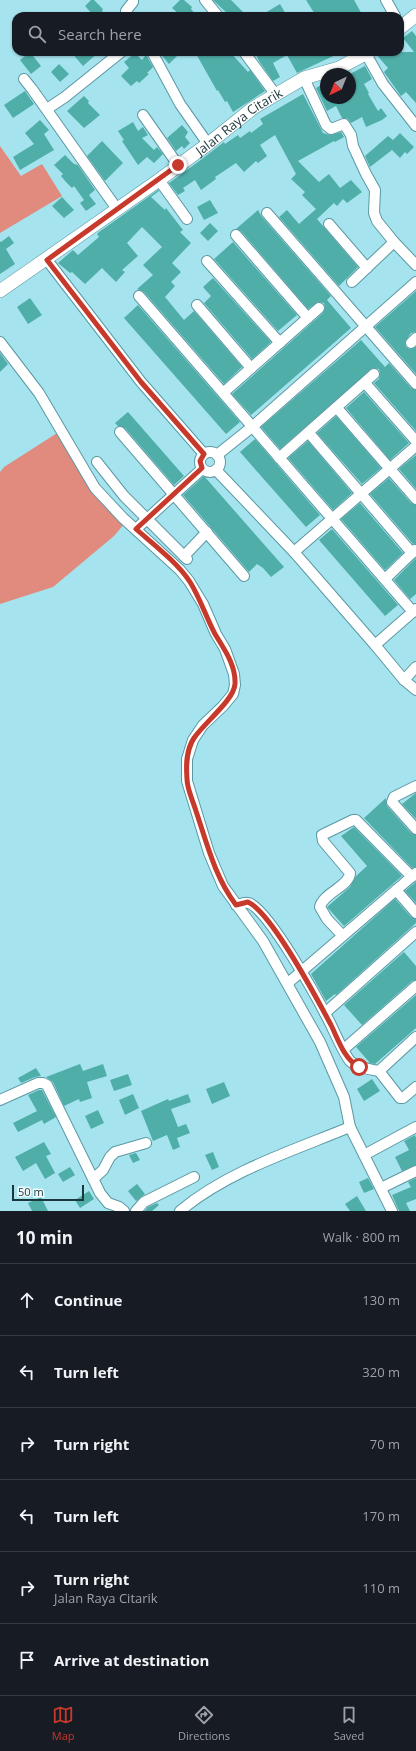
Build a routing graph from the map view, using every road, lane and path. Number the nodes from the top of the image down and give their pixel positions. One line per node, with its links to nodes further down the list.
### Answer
1 (132, 0): 4 (street)
2 (205, 0): 5 (street)
3 (386, 0): 6 (street)
4 (126, 12)
5 (215, 12)
6 (392, 12)
7 (416, 15): 8 (street)
8 (404, 21)
9 (116, 56): 17 (street)
10 (154, 56): 20 (street)
11 (247, 56): 16 (street)
12 (362, 56): 14 (street, Jalan Raya Citarik)
13 (369, 56): 19 (street)
14 (304, 78): 16 (street, Jalan Raya Citarik); 28 (street)
15 (24, 79): 17 (street)
16 (276, 95): 20 (street, Jalan Raya Citarik)
17 (47, 109): 23 (street)
18 (143, 115): 21 (street)
19 (416, 126)
20 (208, 144): 21 (street, Jalan Raya Citarik)
21 (178, 165): 22 (street, Jalan Raya Citarik)
22 (159, 180): 23 (street, Jalan Raya Citarik); 25 (street)
23 (117, 209): 29 (street, Jalan Raya Citarik)
24 (267, 213): 40 (street)
25 (186, 219)
26 (329, 224): 32 (street)
27 (236, 236): 39 (street)
28 (394, 242): 31 (street); 32 (street)
29 (47, 260): 35 (street, Jalan Raya Citarik); 54 (street)
30 (207, 261): 42 (street)
31 (416, 266)
32 (367, 268): 33 (street)
33 (352, 282)
34 (416, 282): 40 (street)
35 (0, 292)
36 (139, 296): 47 (street)
37 (197, 305): 43 (street)
38 (319, 308): 39 (street)
39 (308, 318): 42 (street)
40 (366, 326): 46 (street); 49 (street)
41 (0, 342): 66 (street)
42 (280, 343): 43 (street)
43 (251, 368): 47 (street)
44 (374, 374): 45 (street)
45 (365, 383): 48 (street); 52 (street)
46 (416, 384)
47 (223, 393): 49 (street)
48 (337, 408): 51 (street); 59 (street)
49 (252, 427): 55 (street); 56 (street)
50 (120, 432): 62 (street)
51 (309, 433): 56 (street); 61 (street)
52 (416, 441)
53 (416, 446): 59 (street)
54 (204, 454): 55 (street); 58 (street)
55 (217, 455): 60 (street)
56 (280, 458): 65 (street)
57 (98, 462): 64 (street)
58 (202, 468): 60 (street); 62 (street)
59 (389, 469): 61 (street); 63 (street)
60 (216, 470): 69 (street)
61 (360, 493): 65 (street); 68 (street)
62 (174, 494): 64 (street); 67 (street)
63 (416, 499)
64 (146, 519): 66 (street); 67 (street)
65 (332, 519): 69 (street); 71 (street)
66 (136, 529): 81 (street)
67 (207, 532): 70 (street)
68 (414, 551): 71 (street)
69 (294, 552): 73 (street)
70 (244, 576)
71 (385, 579): 72 (street)
72 (414, 610): 73 (street)
73 (375, 645): 75 (street)
74 (416, 667): 75 (street)
75 (404, 680): 76 (street)
76 (416, 690)
77 (416, 786): 78 (street)
78 (416, 829)
79 (414, 875): 80 (street); 84 (street)
80 (396, 890): 82 (street); 84 (street)
81 (236, 905): 85 (street); 86 (street)
82 (416, 913)
83 (416, 932): 88 (street)
84 (342, 935): 85 (street)
85 (301, 973): 86 (street); 88 (street)
86 (288, 983): 94 (street)
87 (416, 986): 90 (street)
88 (325, 1013): 90 (street)
89 (416, 1037): 91 (street)
90 (344, 1050): 91 (street)
91 (379, 1071): 92 (street)
92 (416, 1087)
93 (0, 1100): 100 (street)
94 (350, 1127): 97 (street); 104 (street)
95 (416, 1127): 97 (street)
96 (146, 1143): 100 (street)
97 (364, 1156): 101 (street)
98 (416, 1171): 101 (street)
99 (194, 1177): 103 (street)
100 (93, 1179): 102 (street)
101 (381, 1188): 105 (street)
102 (124, 1211)
103 (136, 1211)
104 (180, 1211)
105 (392, 1211)

